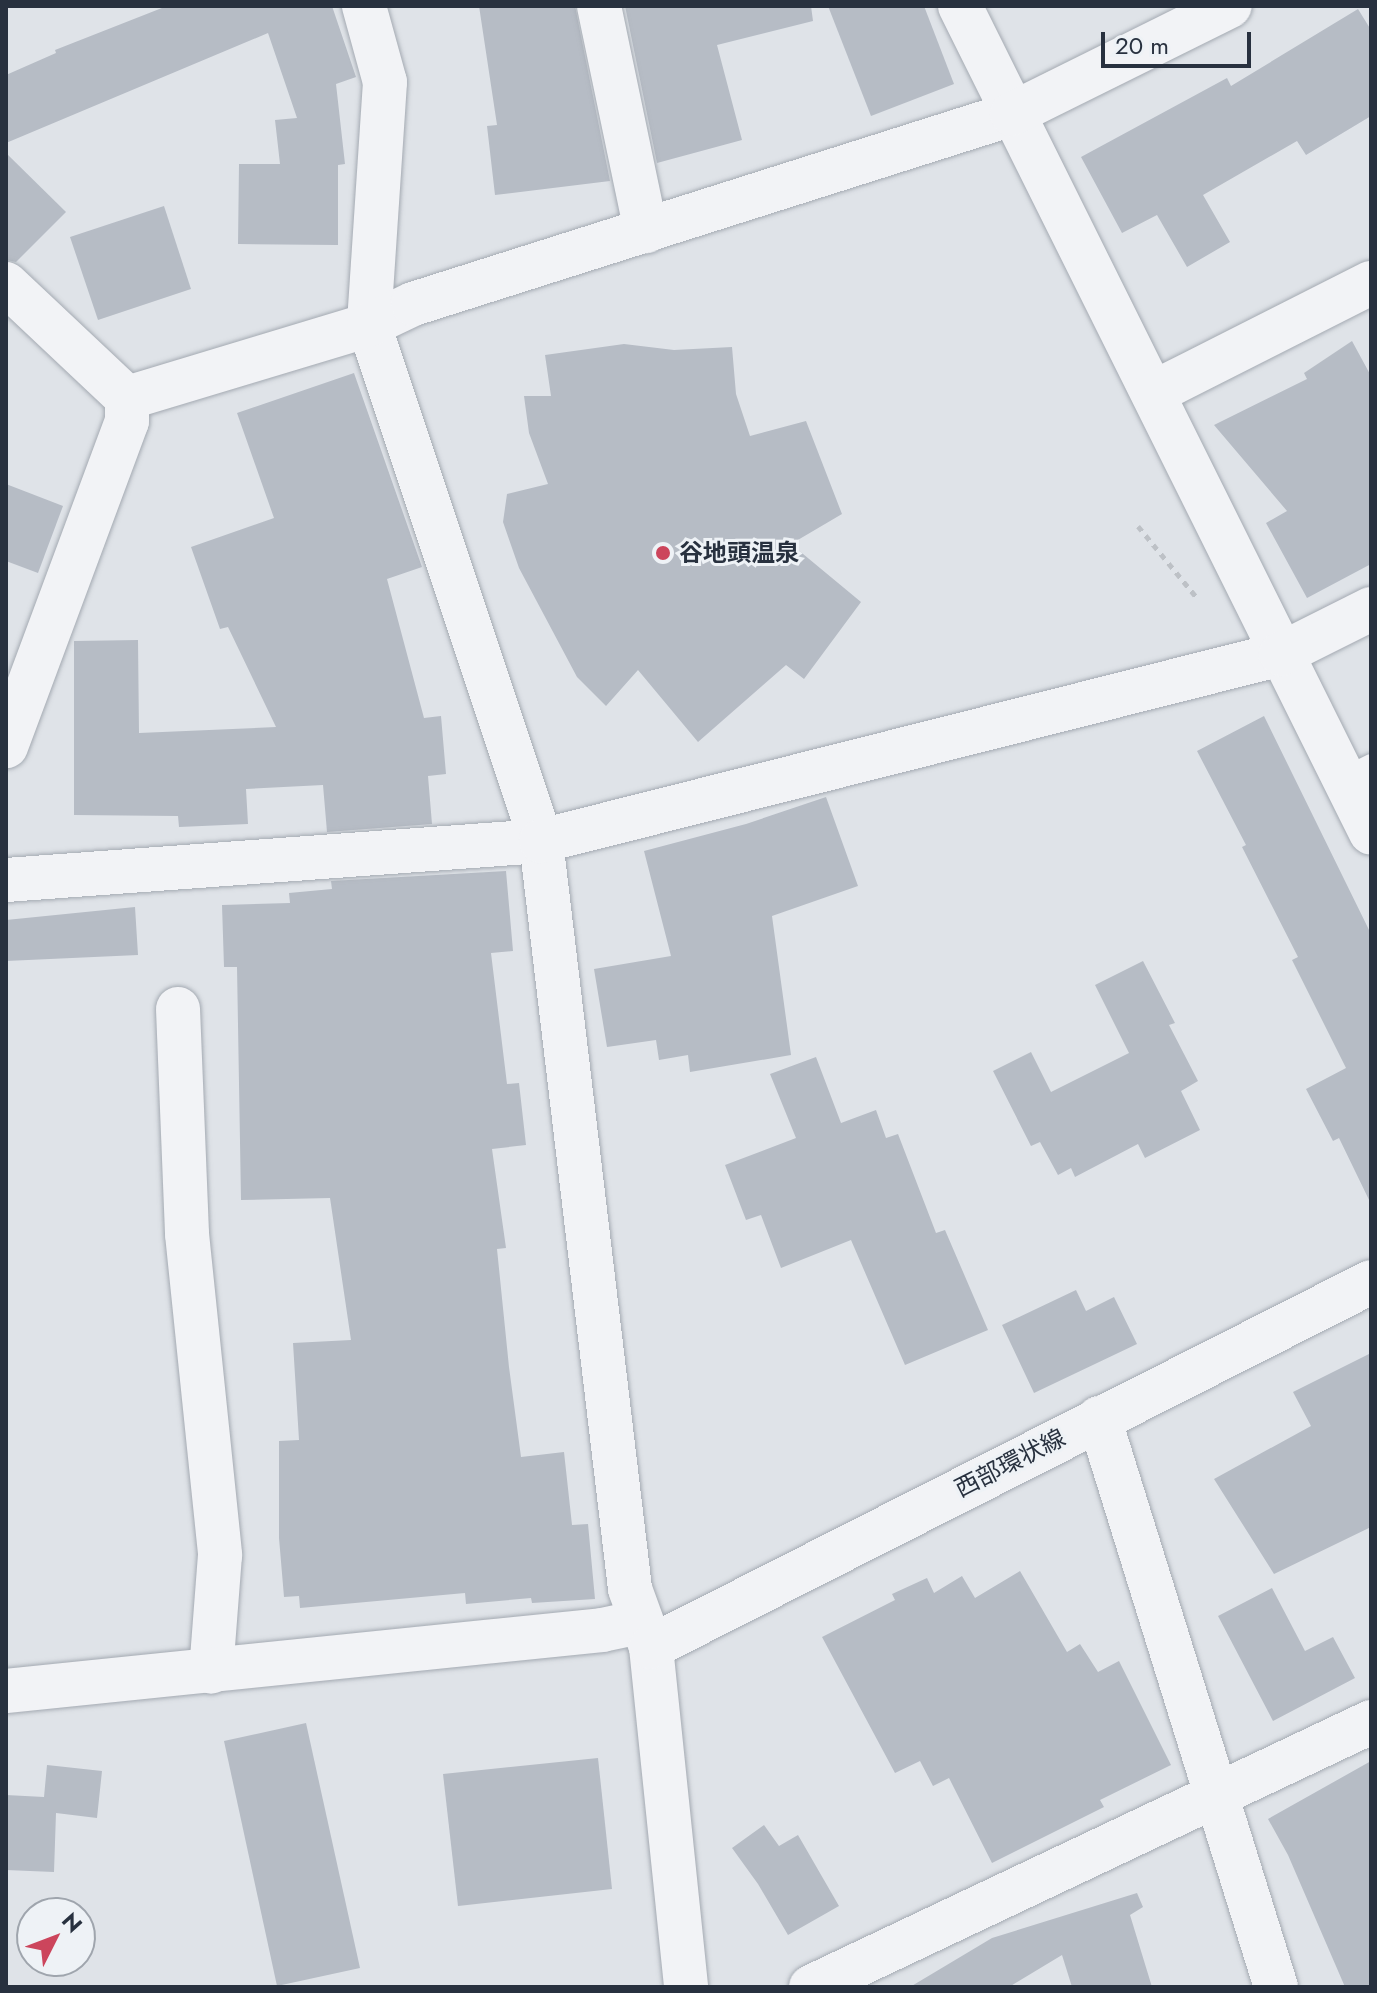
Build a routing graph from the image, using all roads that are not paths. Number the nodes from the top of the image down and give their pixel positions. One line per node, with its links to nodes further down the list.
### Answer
1 (364, 6): 9 (street)
2 (599, 6): 6 (street)
3 (960, 6): 5 (street)
4 (1230, 6): 5 (street)
5 (1012, 114): 6 (street); 10 (street)
6 (646, 231): 9 (street)
7 (1371, 283): 10 (street)
8 (6, 284): 11 (street)
9 (369, 325): 11 (street); 17 (street)
10 (1153, 393): 13 (street)
11 (127, 398): 14 (street)
12 (1371, 609): 13 (street)
13 (1281, 654): 15 (street); 17 (street)
14 (6, 746)
15 (1357, 773): 16 (street)
16 (1371, 833)
17 (541, 841): 18 (street); 22 (street)
18 (6, 880)
19 (178, 1009): 23 (street)
20 (1371, 1282): 21 (street, 西部環状線)
21 (1099, 1418): 22 (street, 西部環状線); 26 (street)
22 (646, 1634): 23 (street, 西部環状線); 27 (street)
23 (211, 1672): 24 (street, 西部環状線)
24 (6, 1691)
25 (1371, 1722): 26 (street)
26 (1214, 1797): 28 (street); 29 (street)
27 (686, 1987)
28 (811, 1987)
29 (1276, 1987)

